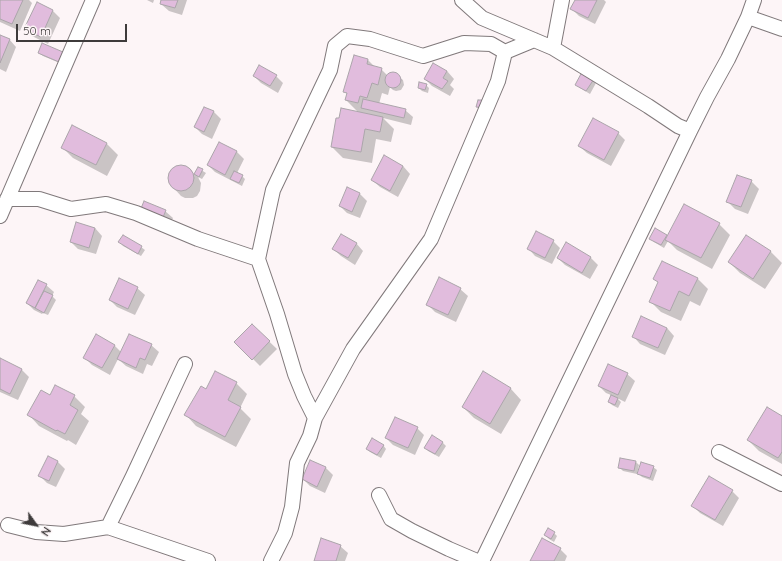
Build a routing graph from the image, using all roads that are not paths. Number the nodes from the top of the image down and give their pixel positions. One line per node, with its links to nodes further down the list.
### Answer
1 (93, 0): 11 (street)
2 (462, 0): 7 (street)
3 (562, 0): 8 (street)
4 (754, 0): 5 (street)
5 (748, 18): 6 (street); 10 (street)
6 (782, 29)
7 (534, 40): 8 (street); 9 (street)
8 (553, 48): 10 (street)
9 (505, 52): 13 (street); 15 (street)
10 (690, 131): 24 (street)
11 (7, 200): 12 (street); 13 (street)
12 (0, 216)
13 (258, 259): 15 (street)
14 (185, 364): 20 (street)
15 (315, 418): 22 (street)
16 (719, 452): 17 (street)
17 (782, 484)
18 (379, 495): 23 (street)
19 (8, 525): 20 (street)
20 (108, 527): 21 (street)
21 (208, 561)
22 (271, 561)
23 (477, 561)
24 (482, 561)

